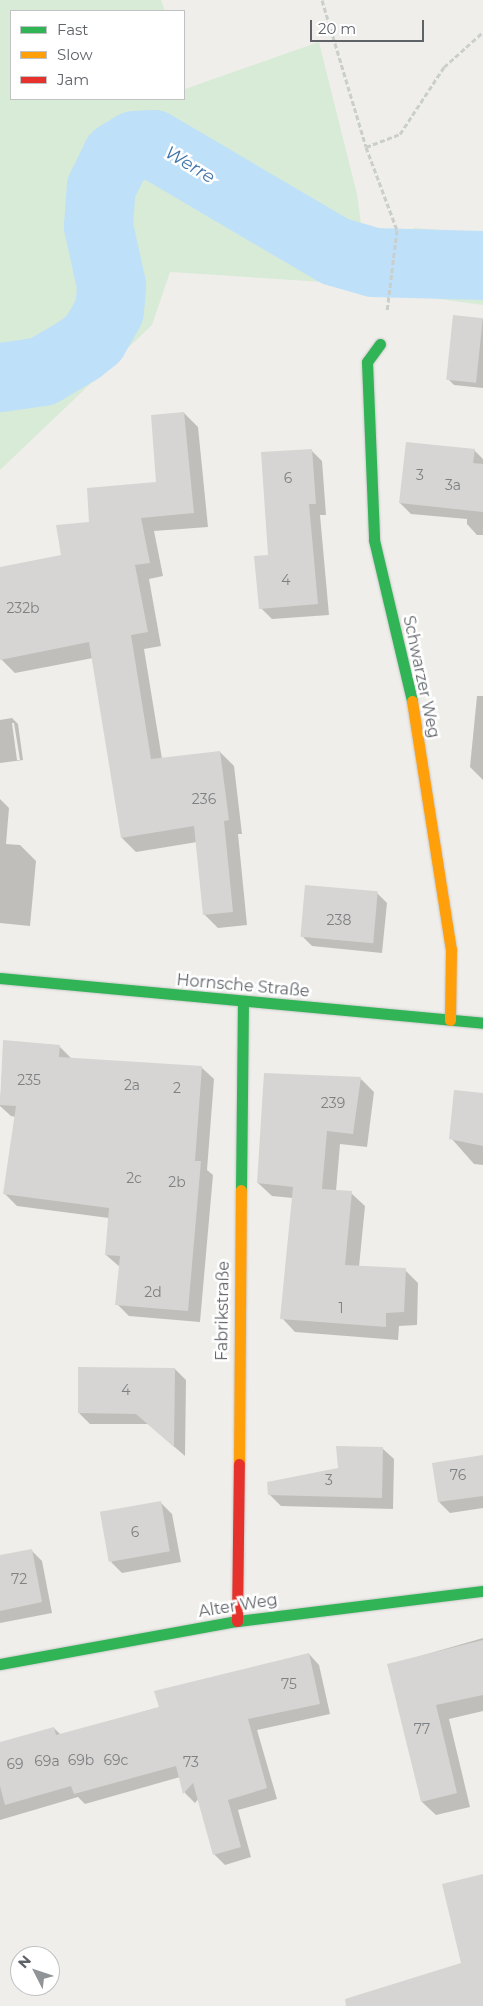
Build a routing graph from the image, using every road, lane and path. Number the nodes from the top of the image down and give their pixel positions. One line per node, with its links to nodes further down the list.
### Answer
1 (322, 0): 3 (path)
2 (483, 32): 3 (path)
3 (366, 147): 4 (path)
4 (389, 276)
5 (380, 344): 8 (street, Schwarzer Weg)
6 (0, 978): 7 (street, Hornsche Straße)
7 (243, 1002): 8 (street, Hornsche Straße); 11 (street, Fabrikstraße)
8 (450, 1020): 9 (street, Hornsche Straße)
9 (483, 1023)
10 (483, 1591): 11 (street, Alter Weg)
11 (237, 1621): 12 (street, Alter Weg)
12 (0, 1664)

